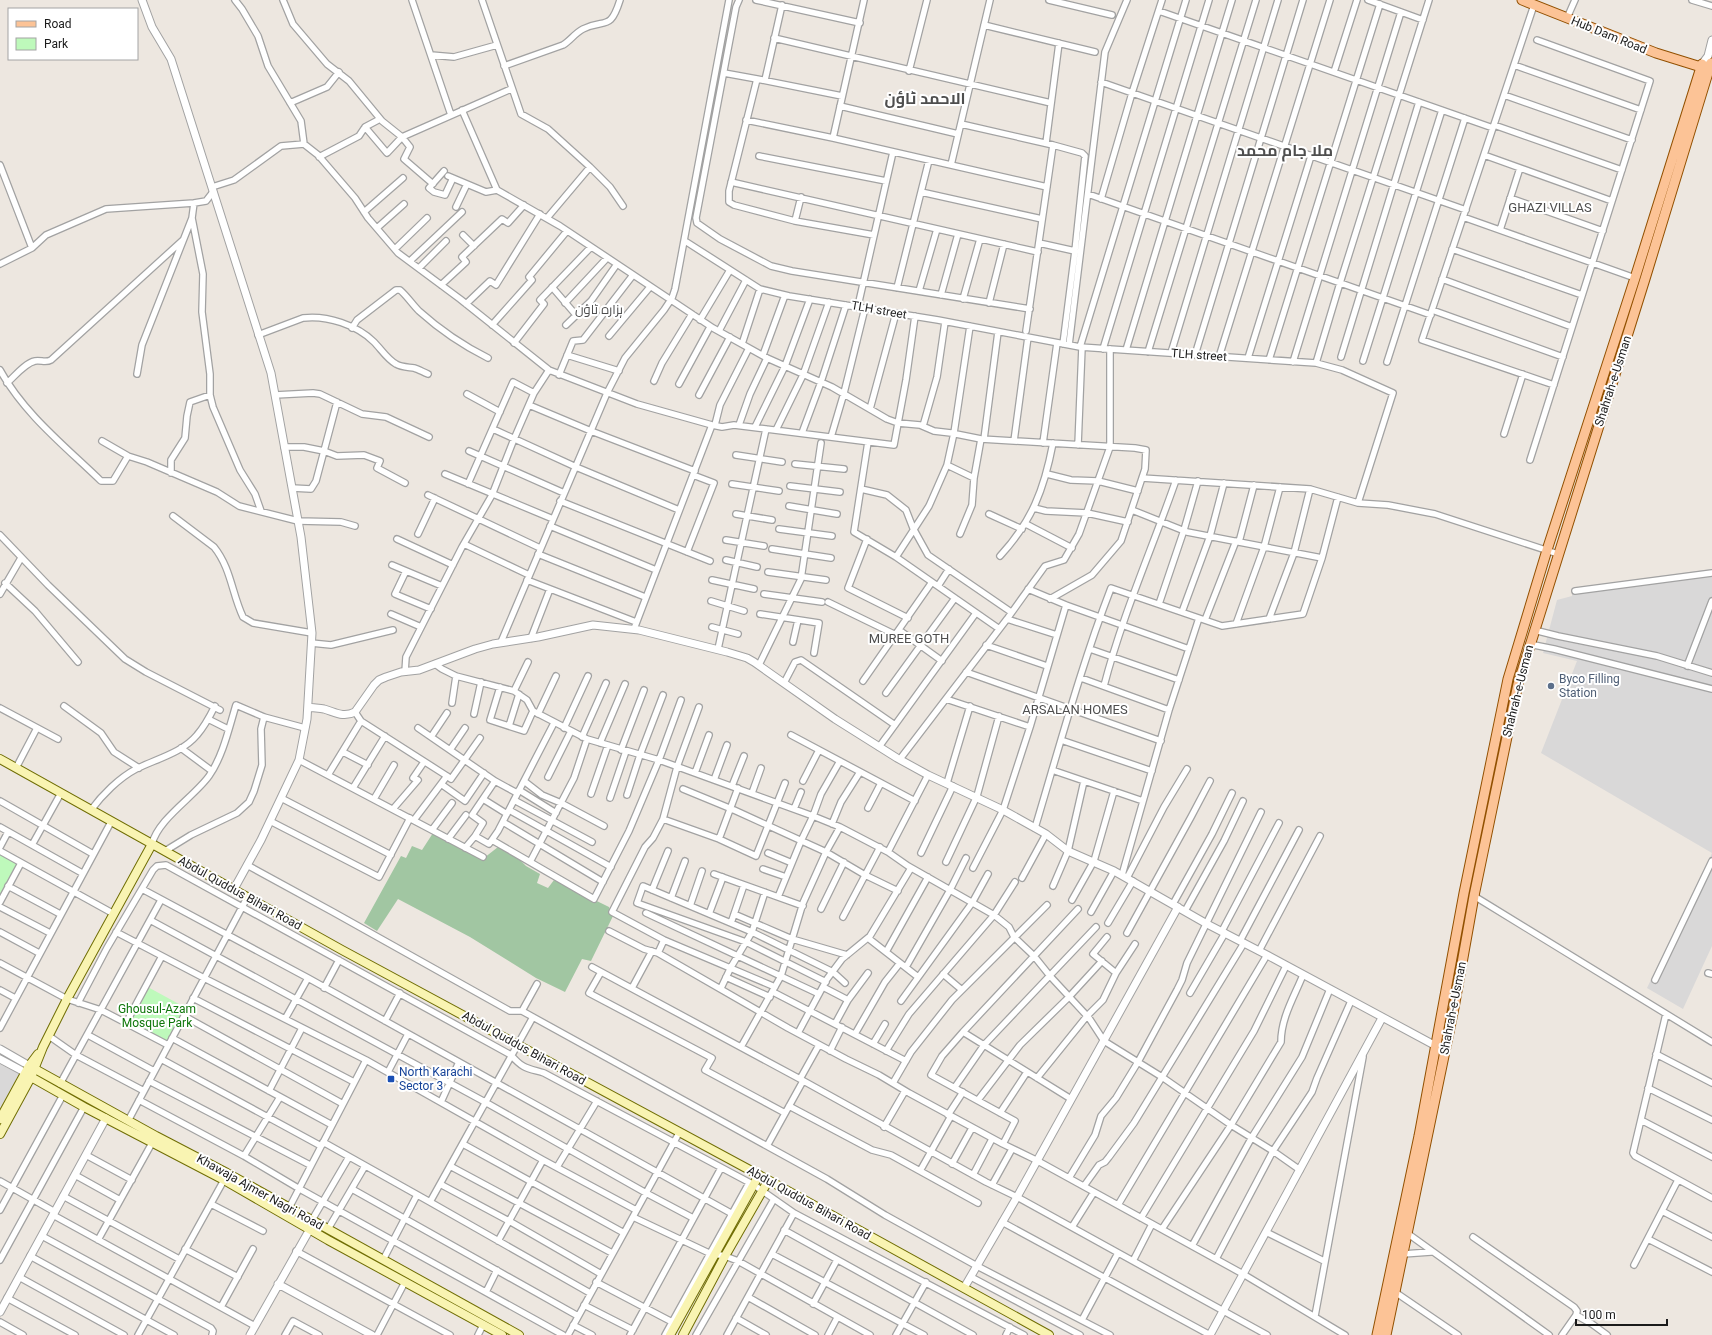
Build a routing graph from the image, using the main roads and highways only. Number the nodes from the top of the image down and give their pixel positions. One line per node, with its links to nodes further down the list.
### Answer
1 (1522, 0): 2 (main road, Hub Dam Road)
2 (1707, 63): 3 (main road, Shahrah-e-Usman); 4 (main road, Shahrah-e-Usman)
3 (1499, 720): 4 (main road); 6 (main road, Shahrah-e-Usman)
4 (1509, 723): 7 (main road, Shahrah-e-Usman)
5 (0, 759): 8 (main road, Abdul Quddus Bihari Road)
6 (1484, 793): 7 (main road); 9 (main road, Shahrah-e-Usman)
7 (1495, 795): 10 (main road, Shahrah-e-Usman)
8 (152, 844): 11 (main road); 14 (main road, Abdul Quddus Bihari Road)
9 (1473, 850): 10 (main road); 24 (main road, Shahrah-e-Usman)
10 (1483, 852): 25 (main road, Shahrah-e-Usman)
11 (30, 1071): 12 (main road); 16 (main road, Khawaja Ajmer Nagri Road); 16 (main road, Khawaja Ajmer Nagri Road)
12 (2, 1122): 13 (main road)
13 (0, 1134)
14 (759, 1175): 15 (main road, Abdul Quddus Bihari Road); 21 (main road)
15 (768, 1181): 22 (main road); 23 (main road, Abdul Quddus Bihari Road)
16 (270, 1202): 17 (main road, Khawaja Ajmer Nagri Road); 17 (main road, Khawaja Ajmer Nagri Road)
17 (311, 1224): 18 (main road, Khawaja Ajmer Nagri Road); 18 (main road, Khawaja Ajmer Nagri Road)
18 (361, 1253): 19 (main road, Khawaja Ajmer Nagri Road); 20 (main road, Khawaja Ajmer Nagri Road)
19 (502, 1335)
20 (519, 1335)
21 (670, 1335)
22 (683, 1335)
23 (1049, 1335)
24 (1377, 1335)
25 (1386, 1335)

